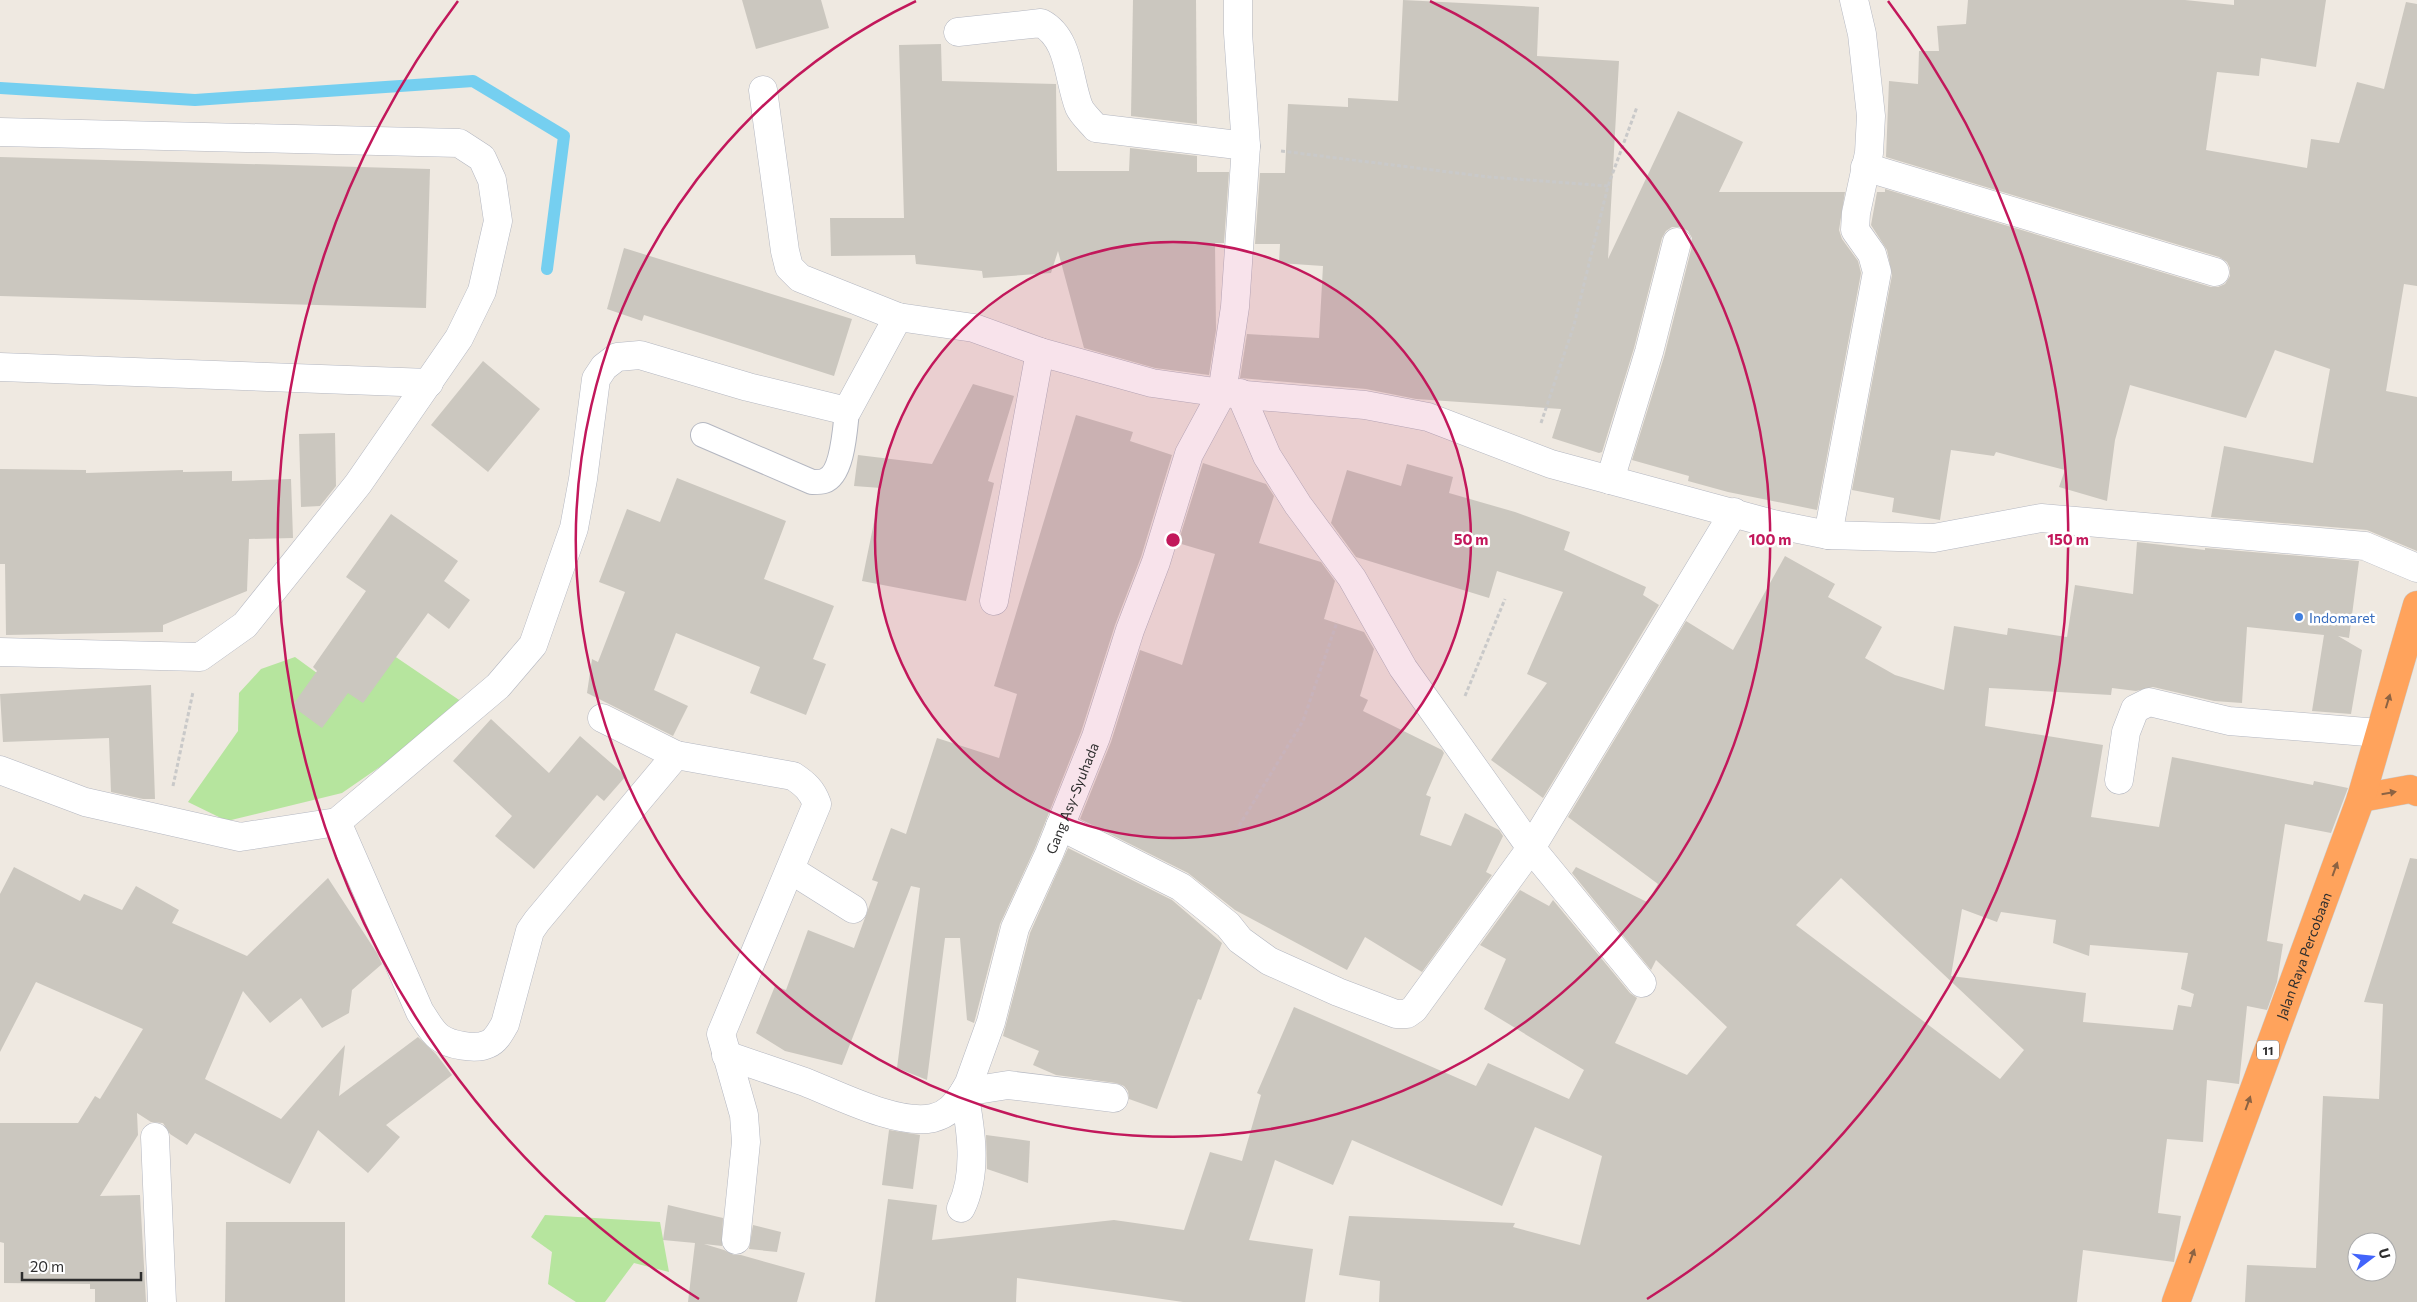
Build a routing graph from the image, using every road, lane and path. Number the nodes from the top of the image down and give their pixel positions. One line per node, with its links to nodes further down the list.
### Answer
1 (1238, 0): 7 (street)
2 (1854, 0): 8 (street)
3 (958, 32): 7 (street)
4 (763, 90): 12 (street)
5 (1637, 107): 9 (path)
6 (0, 132): 15 (street)
7 (1246, 146): 9 (path); 16 (street)
8 (1865, 167): 11 (street); 22 (street)
9 (1608, 186): 19 (path)
10 (1677, 242): 20 (street)
11 (2215, 272)
12 (898, 317): 13 (street); 17 (street)
13 (1040, 352): 16 (street); 26 (street)
14 (0, 367): 15 (street)
15 (429, 383): 29 (street)
16 (1231, 393): 19 (street); 24 (street); 40 (street, Gang Asy-Syuhada)
17 (846, 411): 18 (lane); 39 (street)
18 (703, 435)
19 (1530, 457): 20 (street)
20 (1610, 480): 21 (street)
21 (1734, 512): 22 (street); 42 (street)
22 (1828, 535): 23 (street)
23 (2417, 568)
24 (1352, 578): 31 (street); 41 (path)
25 (1505, 599): 31 (path)
26 (994, 601)
27 (2417, 605): 32 (highway, Jalan Raya Percobaan / 11, one-way to 27)
28 (0, 652): 29 (street)
29 (200, 657): 38 (path)
30 (602, 718): 33 (street)
31 (1450, 733): 42 (street)
32 (2378, 733): 35 (street); 37 (highway, Jalan Raya Percobaan / 11)
33 (676, 755): 39 (street); 43 (street)
34 (0, 770): 38 (street)
35 (2120, 780)
36 (2417, 792): 37 (highway, one-way to 36)
37 (2361, 798): 53 (highway, Jalan Raya Percobaan / 11, one-way to 37)
38 (166, 821): 39 (street)
39 (337, 822)
40 (1060, 826): 42 (street); 47 (street, Gang Asy-Syuhada)
41 (1239, 826)
42 (1531, 848): 45 (street)
43 (791, 870): 44 (street); 46 (street)
44 (853, 909)
45 (1642, 983)
46 (726, 1055): 47 (street, Gang Asy-Syuhada); 51 (street)
47 (964, 1092): 48 (street); 50 (street)
48 (1114, 1098)
49 (155, 1137): 52 (street)
50 (961, 1208)
51 (736, 1240)
52 (162, 1302)
53 (2176, 1302)

